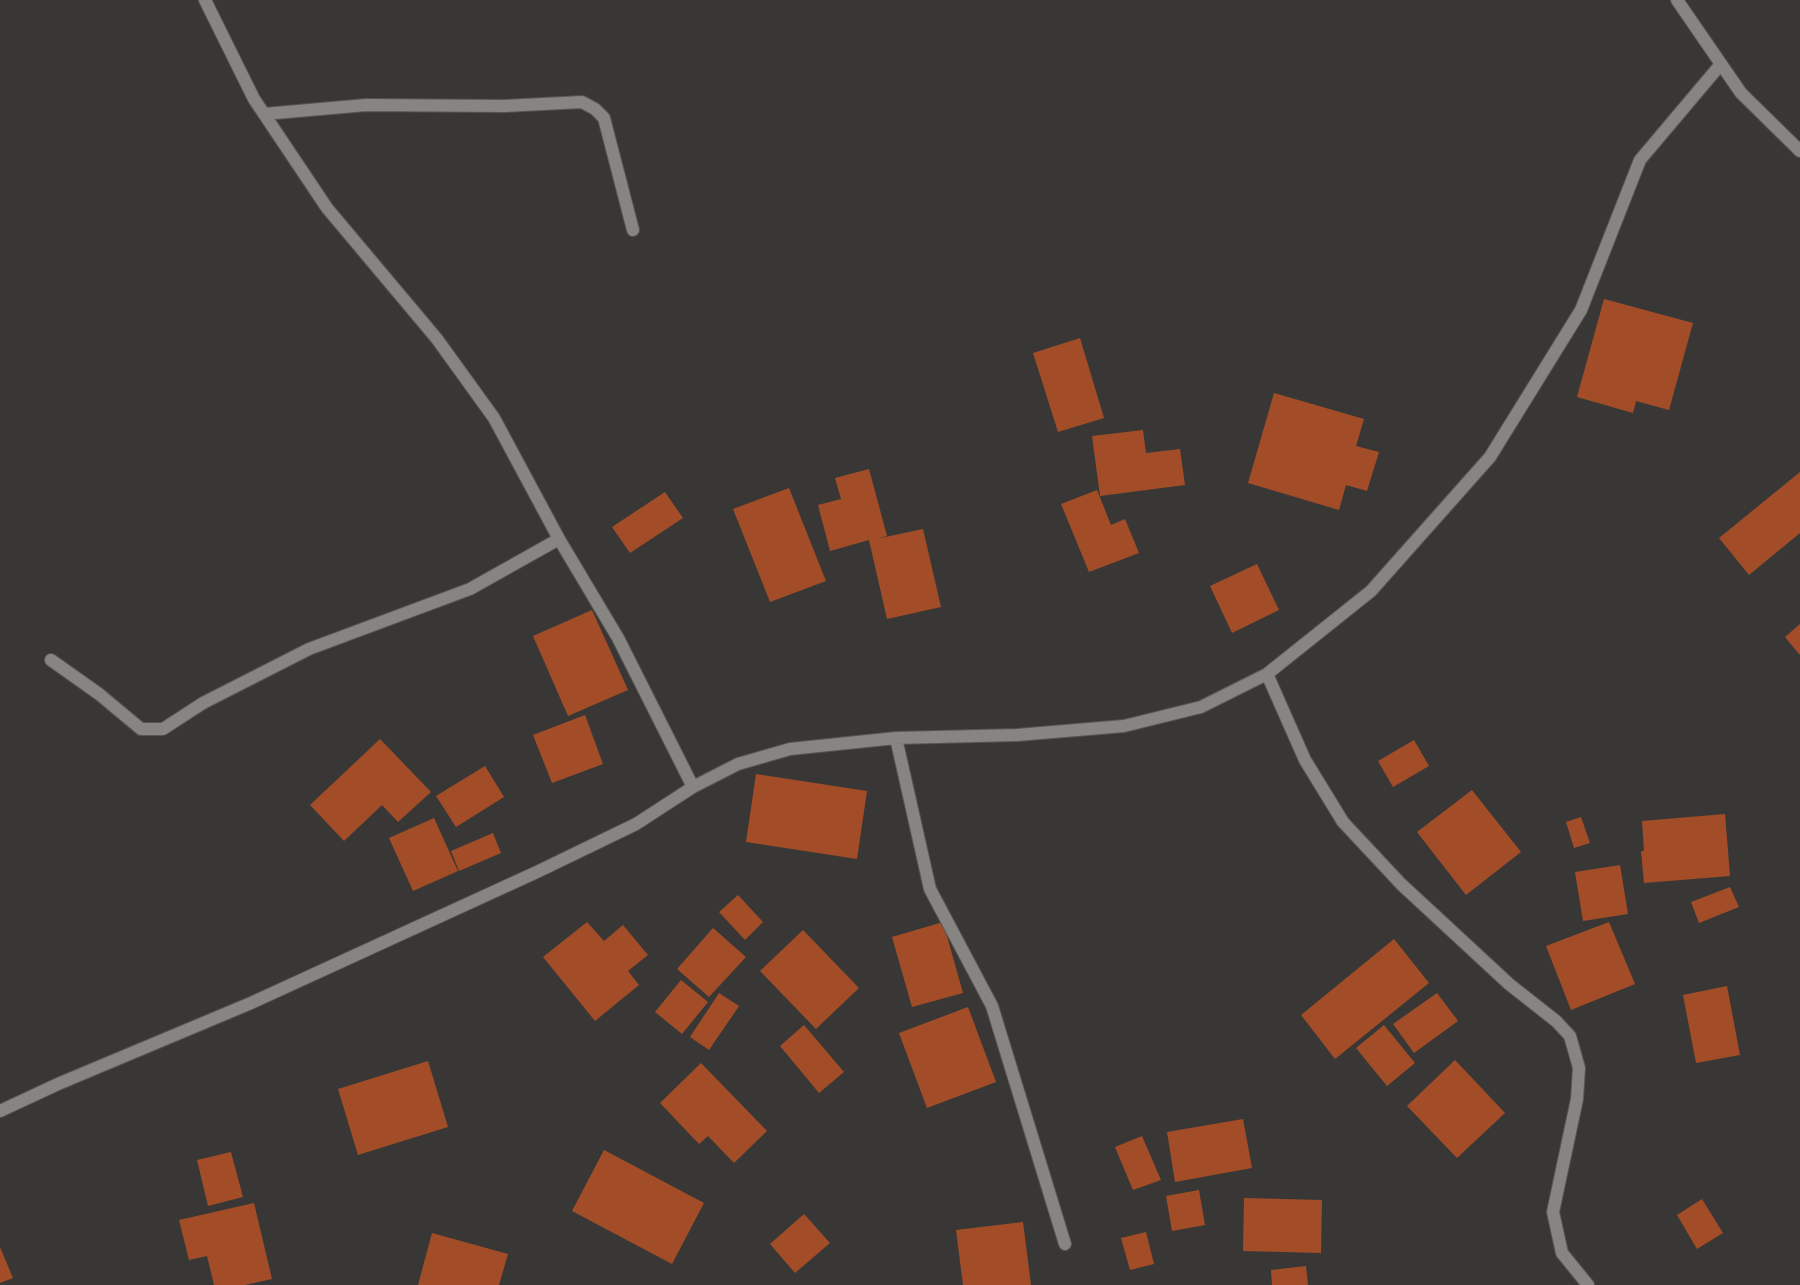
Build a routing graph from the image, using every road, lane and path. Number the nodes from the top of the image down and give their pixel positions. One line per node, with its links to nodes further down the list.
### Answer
1 (205, 0): 4 (street)
2 (1677, 0): 3 (street)
3 (1721, 64): 5 (street); 9 (street)
4 (264, 114): 6 (street); 7 (street)
5 (1800, 151)
6 (633, 230)
7 (559, 539): 8 (street); 11 (street)
8 (51, 660)
9 (1267, 674): 10 (street); 14 (street)
10 (896, 738): 11 (street); 13 (street)
11 (693, 787): 12 (street)
12 (0, 1111)
13 (1065, 1244)
14 (1588, 1285)

